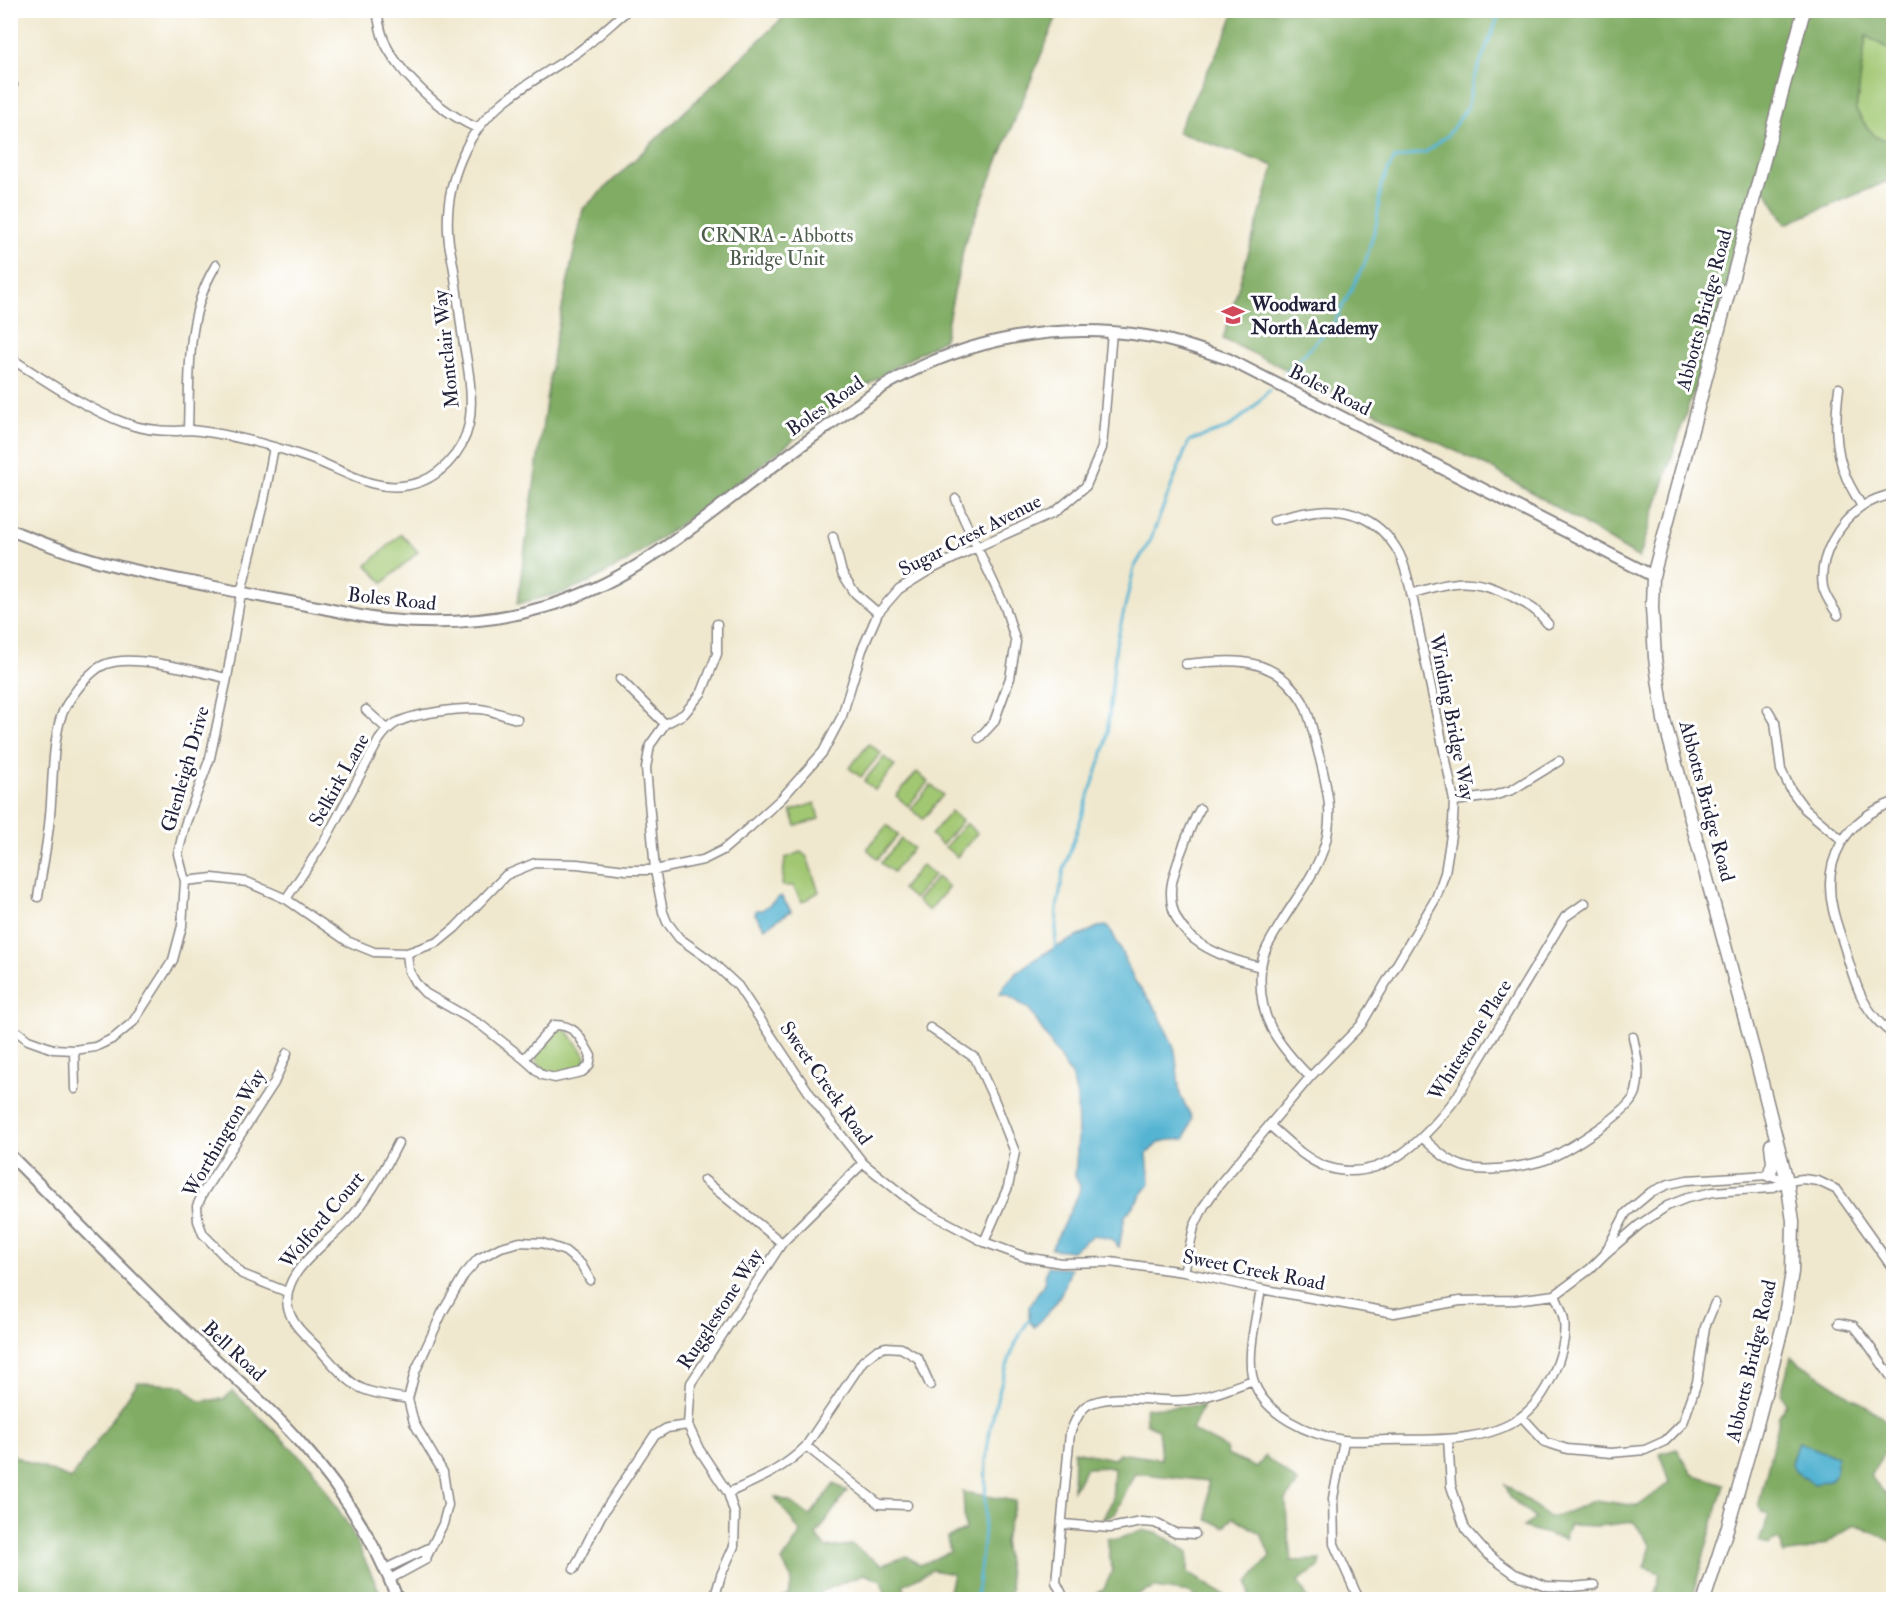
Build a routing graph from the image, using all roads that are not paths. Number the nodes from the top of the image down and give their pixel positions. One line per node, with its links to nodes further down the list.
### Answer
1 (377, 10): 4 (street)
2 (1804, 10): 18 (main road, Abbotts Bridge Road)
3 (624, 13): 4 (street, Montclair Way)
4 (477, 128): 10 (street, Montclair Way)
5 (216, 265): 9 (street)
6 (1112, 332): 17 (street, Sugar Crest Avenue); 18 (street, Boles Road); 19 (street, Boles Road)
7 (10, 358): 9 (street, Montclair Way)
8 (1839, 388): 13 (street)
9 (188, 430): 10 (street, Montclair Way)
10 (274, 447): 19 (street, Glenleigh Drive)
11 (1893, 494): 13 (street)
12 (956, 499): 17 (street)
13 (1862, 507): 22 (street)
14 (1274, 520): 20 (street, Winding Bridge Way)
15 (10, 530): 19 (street, Boles Road)
16 (833, 537): 21 (street)
17 (977, 547): 21 (street, Sugar Crest Avenue); 33 (street)
18 (1653, 576): 53 (main road, Abbotts Bridge Road)
19 (241, 592): 26 (street, Glenleigh Drive)
20 (1411, 594): 24 (street); 35 (street, Winding Bridge Way)
21 (878, 614): 39 (street, Sugar Crest Avenue)
22 (1839, 615)
23 (717, 624): 31 (street, Sweet Creek Road)
24 (1548, 624)
25 (1186, 664): 45 (street)
26 (227, 678): 40 (street, Glenleigh Drive); 41 (street)
27 (620, 680): 31 (street)
28 (366, 710): 32 (street)
29 (1768, 710): 38 (street)
30 (517, 719): 32 (street, Selkirk Lane)
31 (665, 724): 39 (street, Sweet Creek Road)
32 (387, 729): 42 (street, Selkirk Lane)
33 (979, 738)
34 (1559, 761): 35 (street)
35 (1454, 801): 54 (street, Winding Bridge Way)
36 (1893, 802): 38 (street)
37 (1200, 809): 45 (street)
38 (1842, 840): 48 (street)
39 (655, 870): 44 (street, Sugar Crest Avenue); 60 (street, Sweet Creek Road)
40 (184, 881): 42 (street, Sugar Crest Avenue); 50 (street, Glenleigh Drive)
41 (38, 897)
42 (285, 899): 44 (street, Sugar Crest Avenue)
43 (1585, 903): 57 (street, Whitestone Place)
44 (407, 953): 52 (street)
45 (1261, 967): 54 (street)
46 (10, 1026): 50 (street, Glenleigh Drive)
47 (930, 1028): 64 (street)
48 (1893, 1035)
49 (1633, 1037): 57 (street)
50 (75, 1050): 55 (street)
51 (287, 1053): 72 (street, Worthington Way)
52 (524, 1059): 52 (street)
53 (1759, 1071): 61 (main road); 63 (main road, Abbotts Bridge Road)
54 (1310, 1077): 56 (street, Winding Bridge Way)
55 (75, 1089)
56 (1269, 1125): 57 (street, Whitestone Place); 69 (street, Winding Bridge Way)
57 (1422, 1137)
58 (398, 1143): 72 (street, Wolford Court)
59 (10, 1155): 90 (street, Bell Road)
60 (863, 1163): 64 (street, Sweet Creek Road); 65 (street, Rugglestone Way)
61 (1769, 1175): 63 (street, Sweet Creek Road); 66 (street, Sweet Creek Road)
62 (704, 1180): 65 (street)
63 (1787, 1181): 66 (street, Sweet Creek Road); 67 (street); 96 (main road, Abbotts Bridge Road)
64 (984, 1242): 69 (street, Sweet Creek Road)
65 (782, 1243): 81 (street, Rugglestone Way)
66 (1605, 1254): 73 (street, Sweet Creek Road)
67 (1890, 1259): 68 (street)
68 (1893, 1270)
69 (1184, 1272): 71 (street, Sweet Creek Road)
70 (590, 1280): 79 (street)
71 (1261, 1289): 73 (street, Sweet Creek Road); 76 (street)
72 (287, 1292): 79 (street, Wolford Court)
73 (1555, 1295): 80 (street)
74 (1714, 1303): 80 (street)
75 (1839, 1323): 77 (street)
76 (1253, 1380): 83 (street); 87 (street)
77 (1893, 1381)
78 (930, 1385): 84 (street)
79 (408, 1399): 90 (street)
80 (1522, 1417): 82 (street)
81 (688, 1425): 85 (street, Rugglestone Way); 89 (street)
82 (1448, 1439): 83 (street); 91 (street)
83 (1344, 1441): 95 (street)
84 (806, 1446): 85 (street); 86 (street)
85 (728, 1493): 93 (street, Rugglestone Way)
86 (907, 1505)
87 (1063, 1524): 88 (street); 94 (street)
88 (1195, 1534)
89 (574, 1569)
90 (388, 1574): 92 (street, Bell Road)
91 (1594, 1585)
92 (398, 1599)
93 (714, 1599)
94 (1065, 1599)
95 (1362, 1599)
96 (1704, 1599)

